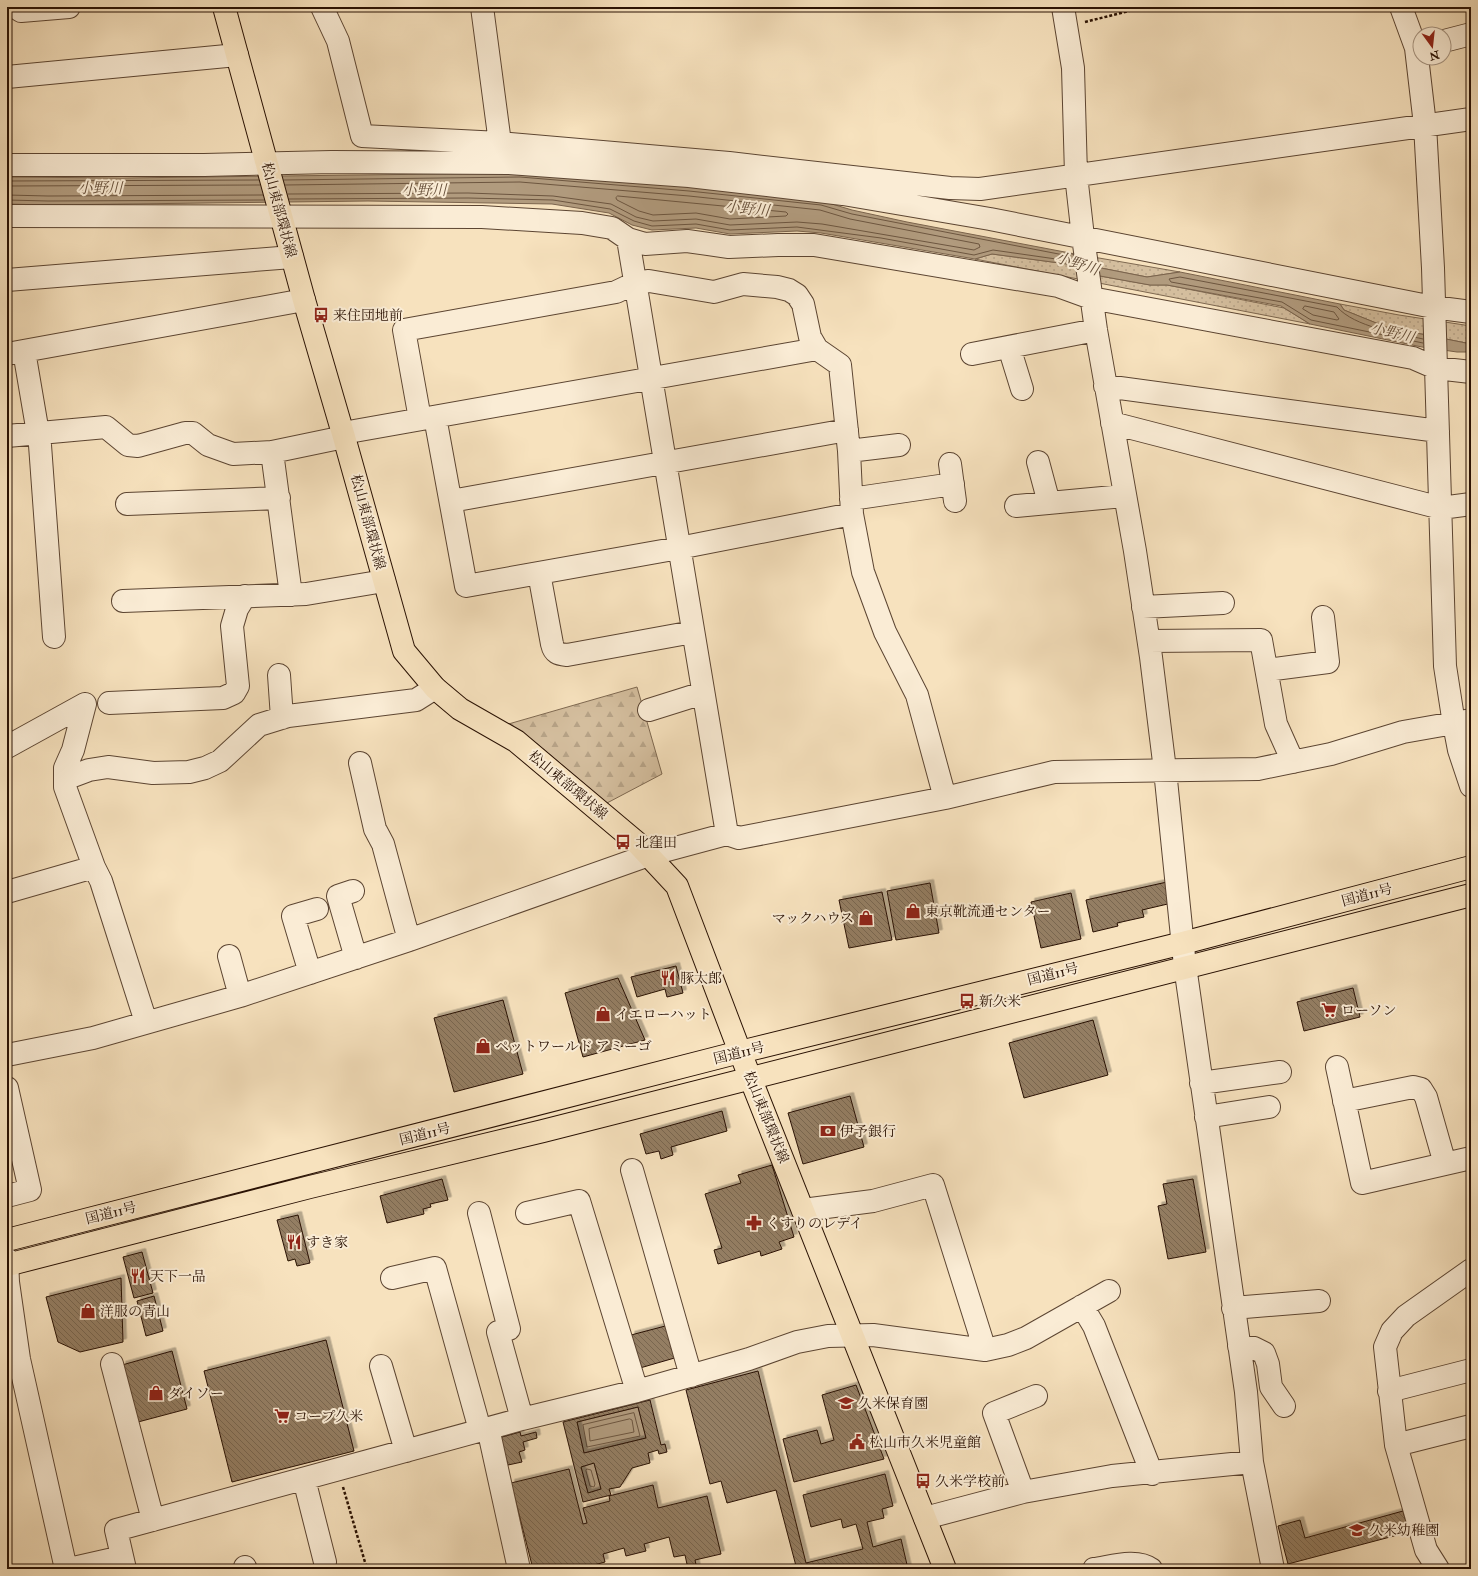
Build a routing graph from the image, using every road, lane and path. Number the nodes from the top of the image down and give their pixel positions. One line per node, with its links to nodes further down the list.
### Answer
1 (15, 7): 2 (street)
2 (69, 7)
3 (224, 7): 12 (main road, 松山東部環状線)
4 (322, 7): 17 (street)
5 (482, 7): 17 (street)
6 (1145, 7): 8 (path)
7 (1401, 7): 9 (street)
8 (1065, 17): 20 (street)
9 (1412, 33)
10 (1471, 34): 11 (street)
11 (1452, 39)
12 (237, 55): 14 (street); 19 (main road, 松山東部環状線)
13 (1420, 66): 16 (street)
14 (7, 76)
15 (1471, 118): 16 (street)
16 (1425, 125): 20 (street); 30 (street)
17 (500, 143): 20 (street)
18 (7, 165): 19 (street)
19 (267, 165): 21 (main road, 松山東部環状線); 24 (street)
20 (1076, 175): 24 (street)
21 (280, 213): 22 (street); 23 (street); 25 (main road, 松山東部環状線)
22 (7, 216)
23 (628, 239): 27 (street); 28 (street)
24 (1084, 241): 28 (street); 30 (street)
25 (292, 256): 26 (street); 29 (main road, 松山東部環状線)
26 (7, 280)
27 (635, 283): 34 (street); 39 (street); 42 (street)
28 (1091, 294): 32 (street); 37 (street)
29 (304, 300): 35 (street); 46 (main road, 松山東部環状線)
30 (1433, 310): 31 (street); 37 (street)
31 (1471, 312)
32 (1096, 330): 33 (street); 40 (street)
33 (1009, 347): 36 (street); 41 (street)
34 (817, 349): 39 (street); 48 (street)
35 (15, 352): 45 (street)
36 (972, 354)
37 (1436, 364): 38 (street); 44 (street)
38 (1471, 372)
39 (651, 378): 42 (street); 52 (street)
40 (1105, 386): 43 (street); 44 (street)
41 (1022, 389)
42 (428, 418): 46 (street); 56 (street)
43 (1112, 423): 54 (street); 62 (street)
44 (1438, 431): 62 (street)
45 (38, 433): 47 (street); 50 (street); 73 (street)
46 (344, 435): 50 (street); 65 (main road, 松山東部環状線)
47 (7, 436)
48 (848, 440): 49 (street); 52 (street); 60 (street)
49 (899, 445)
50 (272, 452): 55 (street)
51 (1038, 462): 57 (street)
52 (665, 463): 56 (street); 63 (street)
53 (953, 483): 60 (street)
54 (1124, 496): 57 (street); 70 (street)
55 (279, 498): 58 (street); 66 (street)
56 (451, 501): 64 (street)
57 (1049, 503): 61 (street)
58 (127, 504)
59 (1471, 504): 62 (street)
60 (852, 506): 63 (street); 89 (street)
61 (1016, 506)
62 (1441, 508): 82 (street)
63 (679, 548): 64 (street); 72 (street)
64 (539, 573): 72 (street)
65 (384, 581): 66 (street); 77 (main road, 松山東部環状線)
66 (291, 595): 67 (street)
67 (245, 596): 68 (street); 79 (street)
68 (123, 601)
69 (1223, 603): 70 (street)
70 (1144, 606): 74 (street)
71 (1329, 627): 75 (street)
72 (693, 632): 78 (street)
73 (54, 637)
74 (1149, 641): 75 (street); 86 (street)
75 (1267, 670): 84 (street)
76 (279, 675): 81 (street)
77 (434, 688): 81 (street); 91 (main road, 松山東部環状線)
78 (703, 693): 80 (street); 90 (street)
79 (109, 703)
80 (649, 710)
81 (282, 718): 87 (street)
82 (1462, 722): 84 (street); 88 (street)
83 (7, 747): 87 (street)
84 (1293, 762): 86 (street)
85 (360, 763): 98 (street)
86 (1165, 770): 89 (street); 99 (street)
87 (65, 779): 92 (street)
88 (1471, 786)
89 (945, 798): 90 (street)
90 (727, 834): 91 (street)
91 (649, 855): 98 (street); 106 (main road, 松山東部環状線)
92 (94, 867): 95 (street); 105 (street)
93 (1471, 868): 99 (main road, 国道11号)
94 (352, 891): 101 (street)
95 (7, 892)
96 (1471, 895): 102 (main road, 国道11号)
97 (317, 910): 103 (street)
98 (409, 940): 101 (street)
99 (1183, 943): 102 (street); 106 (main road, 国道11号)
100 (229, 956): 104 (street)
101 (356, 958): 103 (street)
102 (1185, 966): 110 (main road, 国道11号); 111 (street)
103 (310, 973): 104 (street)
104 (240, 996): 105 (street)
105 (146, 1022): 107 (street)
106 (740, 1052): 110 (main road, 松山東部環状線); 124 (main road, 国道11号)
107 (7, 1055)
108 (1337, 1067): 113 (street)
109 (1280, 1072): 111 (street)
110 (751, 1077): 121 (main road, 松山東部環状線); 126 (main road, 国道11号)
111 (1201, 1083): 115 (street)
112 (7, 1088): 116 (street)
113 (1344, 1101): 118 (street); 118 (street)
114 (1269, 1106): 115 (street)
115 (1206, 1117): 132 (street)
116 (13, 1143): 120 (street)
117 (1471, 1158): 118 (street)
118 (1445, 1164)
119 (632, 1170): 139 (street)
120 (7, 1196)
121 (803, 1210): 133 (main road, 松山東部環状線); 135 (street)
122 (479, 1213): 144 (street)
123 (527, 1213): 140 (street)
124 (7, 1240)
125 (7, 1259): 126 (street)
126 (7, 1265): 158 (street)
127 (1471, 1270): 141 (street)
128 (392, 1278): 146 (street)
129 (1109, 1291): 131 (street)
130 (1318, 1301): 132 (street)
131 (1082, 1306): 135 (street); 151 (street)
132 (1233, 1308): 134 (street)
133 (852, 1335): 135 (street); 139 (street); 154 (main road, 松山東部環状線)
134 (1239, 1346): 143 (street); 149 (street)
135 (985, 1350)
136 (112, 1364): 155 (street)
137 (381, 1366): 148 (street)
138 (1471, 1370): 141 (street)
139 (692, 1376): 140 (street)
140 (637, 1391): 144 (street)
141 (1389, 1391): 147 (street)
142 (1036, 1396): 153 (street)
143 (1284, 1406)
144 (522, 1419): 146 (street)
145 (1471, 1426): 147 (street)
146 (484, 1429): 148 (street); 160 (street)
147 (1396, 1445): 165 (street)
148 (406, 1451): 150 (street)
149 (1252, 1462): 151 (street); 164 (street)
150 (338, 1470): 152 (street); 159 (path)
151 (1152, 1474): 153 (street)
152 (304, 1479): 155 (street); 156 (street)
153 (1023, 1492): 154 (street)
154 (925, 1518): 161 (main road, 松山東部環状線)
155 (153, 1520): 157 (street)
156 (325, 1562)
157 (124, 1563): 158 (street)
158 (68, 1569)
159 (367, 1569)
160 (519, 1569)
161 (945, 1569)
162 (1094, 1569): 163 (street)
163 (1150, 1569)
164 (1273, 1569)
165 (1438, 1569)

